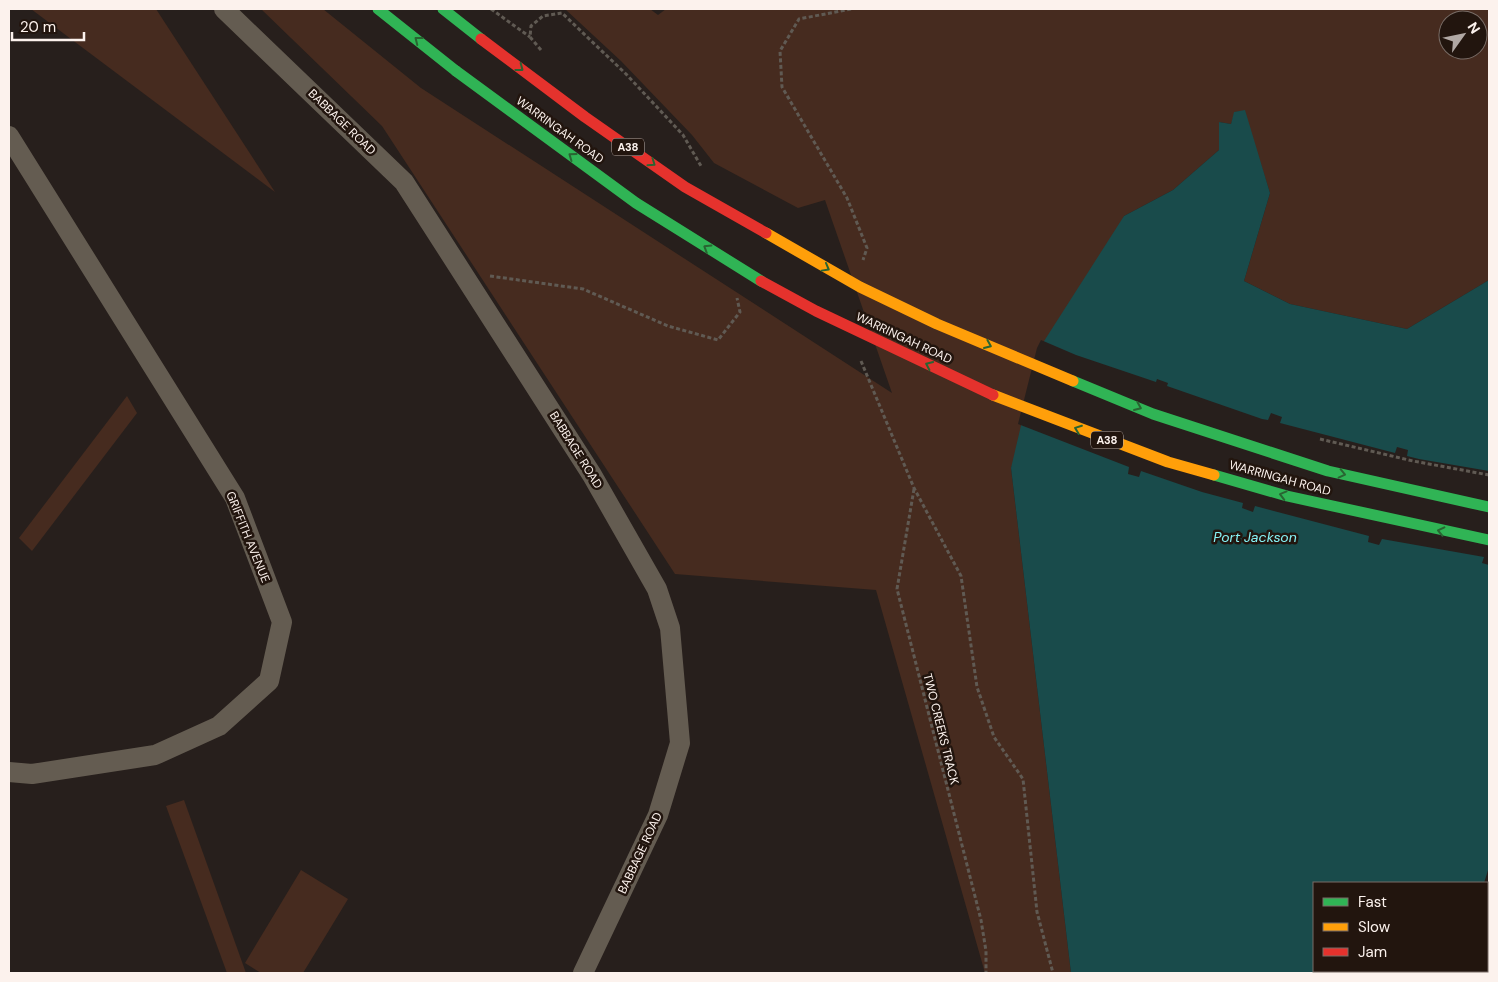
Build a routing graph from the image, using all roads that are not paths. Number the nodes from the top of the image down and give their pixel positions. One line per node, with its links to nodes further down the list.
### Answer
1 (224, 9): 8 (street, BABBAGE ROAD)
2 (378, 9): 6 (highway, WARRINGAH ROAD / A38, one-way to 2, bridge)
3 (443, 9): 5 (highway, WARRINGAH ROAD / A38, one-way to 5, bridge)
4 (9, 136): 7 (street, GRIFFITH AVENUE)
5 (1489, 507)
6 (1489, 540)
7 (9, 772)
8 (583, 973)

